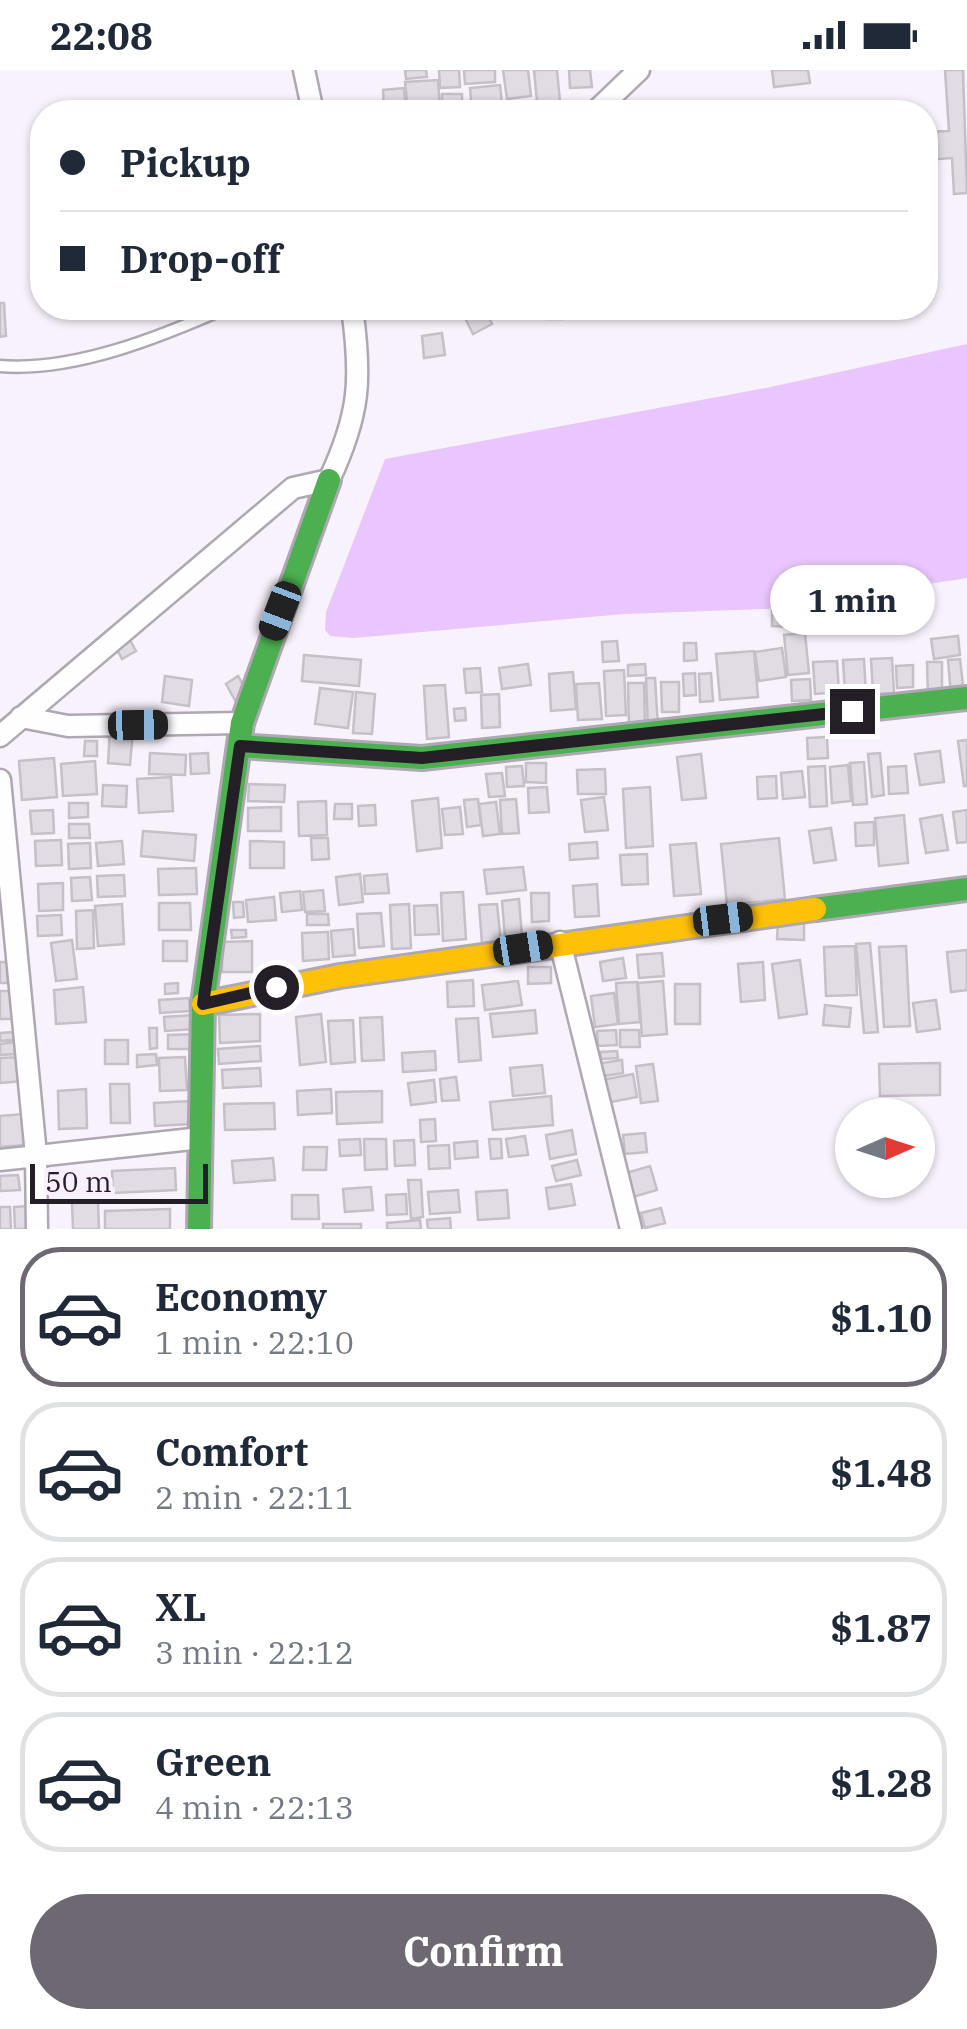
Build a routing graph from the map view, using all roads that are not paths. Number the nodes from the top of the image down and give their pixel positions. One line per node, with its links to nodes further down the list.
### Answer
1 (304, 70): 3 (street)
2 (640, 70): 4 (street)
3 (310, 100)
4 (608, 100)
5 (198, 320): 7 (lane)
6 (354, 320): 8 (street)
7 (0, 366)
8 (329, 480): 10 (street); 11 (street)
9 (967, 698): 11 (street)
10 (21, 718): 11 (street); 12 (street)
11 (241, 734): 16 (street)
12 (0, 736)
13 (0, 780): 18 (street)
14 (967, 888): 15 (street)
15 (560, 942): 16 (street); 22 (street)
16 (203, 1004): 17 (street)
17 (201, 1138): 18 (street); 21 (street)
18 (36, 1155): 19 (street); 20 (street)
19 (0, 1160)
20 (36, 1229)
21 (199, 1229)
22 (631, 1229)

